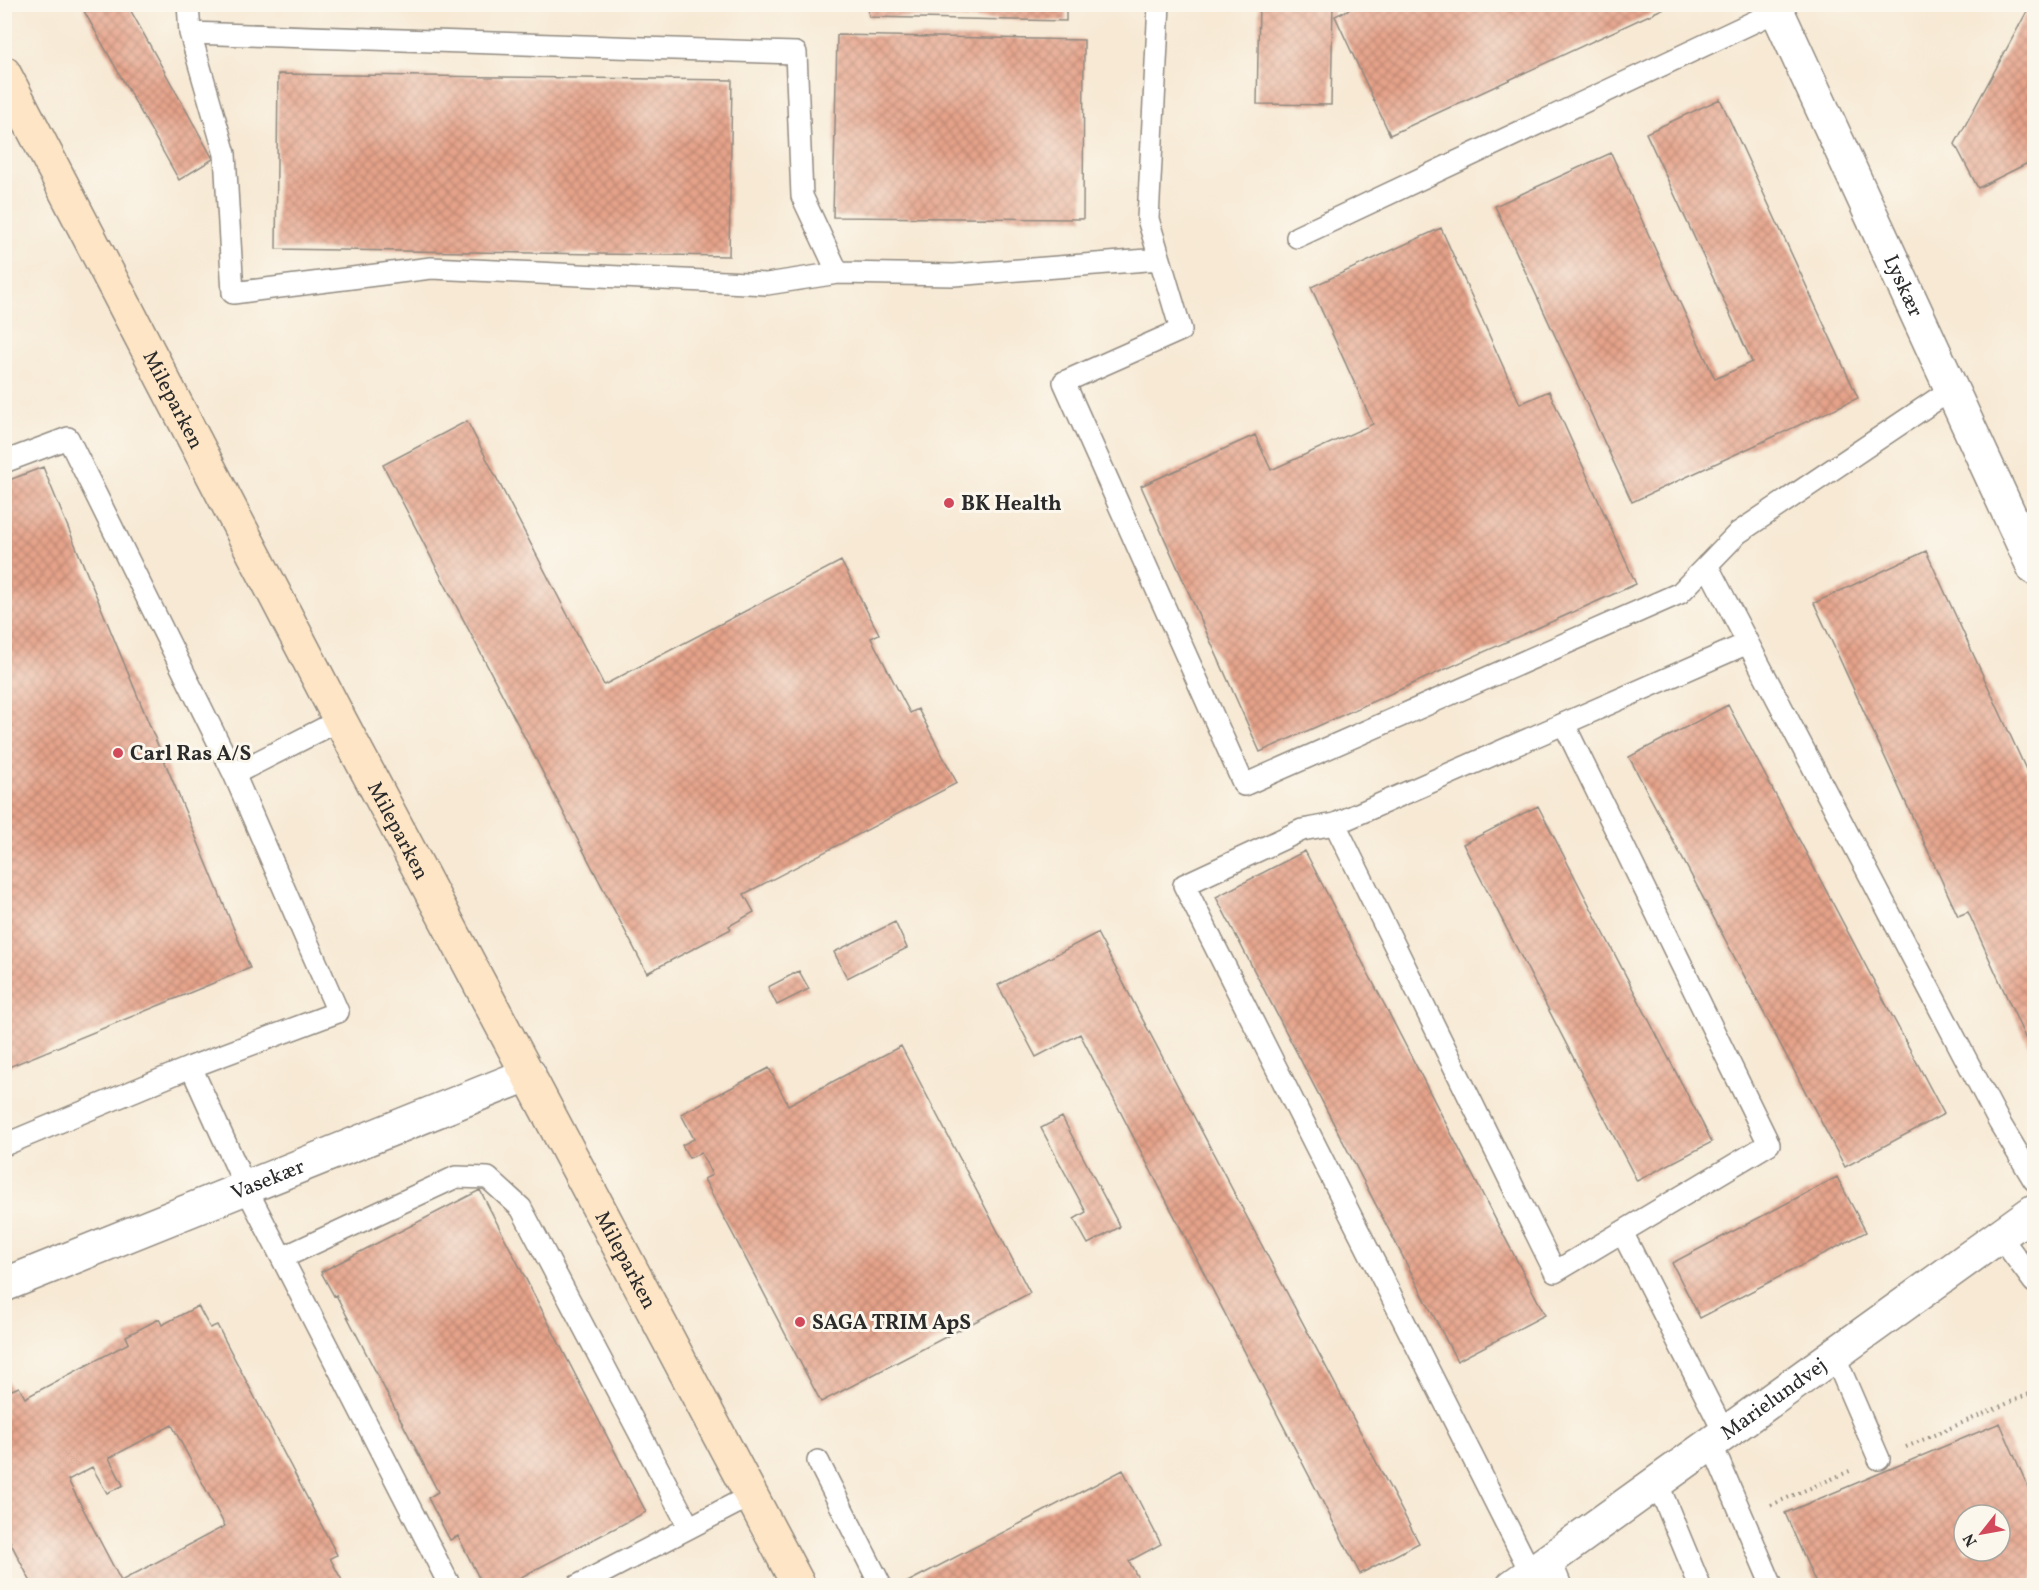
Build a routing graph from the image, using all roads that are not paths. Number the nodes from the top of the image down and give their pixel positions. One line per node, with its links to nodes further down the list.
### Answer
1 (188, 4): 4 (lane)
2 (1159, 4): 7 (lane)
3 (1775, 8): 6 (lane); 9 (street, Lyskær)
4 (190, 33): 8 (lane); 8 (lane)
5 (4, 73): 14 (street, Mileparken)
6 (1297, 237)
7 (1160, 259): 8 (lane); 11 (lane)
8 (838, 273)
9 (1952, 388): 11 (lane); 12 (street, Lyskær)
10 (4, 462): 16 (lane)
11 (1707, 565): 13 (lane)
12 (2034, 568)
13 (1748, 643): 15 (lane); 21 (lane)
14 (340, 720): 16 (lane); 19 (street, Mileparken)
15 (1564, 724): 17 (lane); 24 (lane)
16 (234, 774): 18 (lane)
17 (1335, 824): 24 (lane); 36 (lane)
18 (191, 1067): 20 (lane); 22 (lane)
19 (529, 1074): 22 (street, Vasekær); 34 (street, Mileparken)
20 (4, 1145)
21 (2034, 1179)
22 (246, 1188): 26 (lane); 28 (street, Vasekær)
23 (2034, 1211): 25 (street, Marielundvej)
24 (1622, 1232): 30 (lane)
25 (2000, 1236): 27 (lane); 29 (street, Marielundvej)
26 (282, 1258): 35 (lane); 37 (lane)
27 (2034, 1282)
28 (4, 1285)
29 (1834, 1356): 30 (street, Marielundvej); 31 (lane)
30 (1718, 1438): 33 (street, Marielundvej); 42 (lane)
31 (1879, 1459)
32 (818, 1461): 40 (lane)
33 (1657, 1482): 36 (street, Marielundvej); 41 (lane)
34 (752, 1495): 35 (lane); 39 (street, Mileparken)
35 (689, 1527): 38 (lane)
36 (1538, 1576)
37 (450, 1586)
38 (577, 1586)
39 (799, 1586)
40 (881, 1586)
41 (1700, 1586)
42 (1772, 1586)

